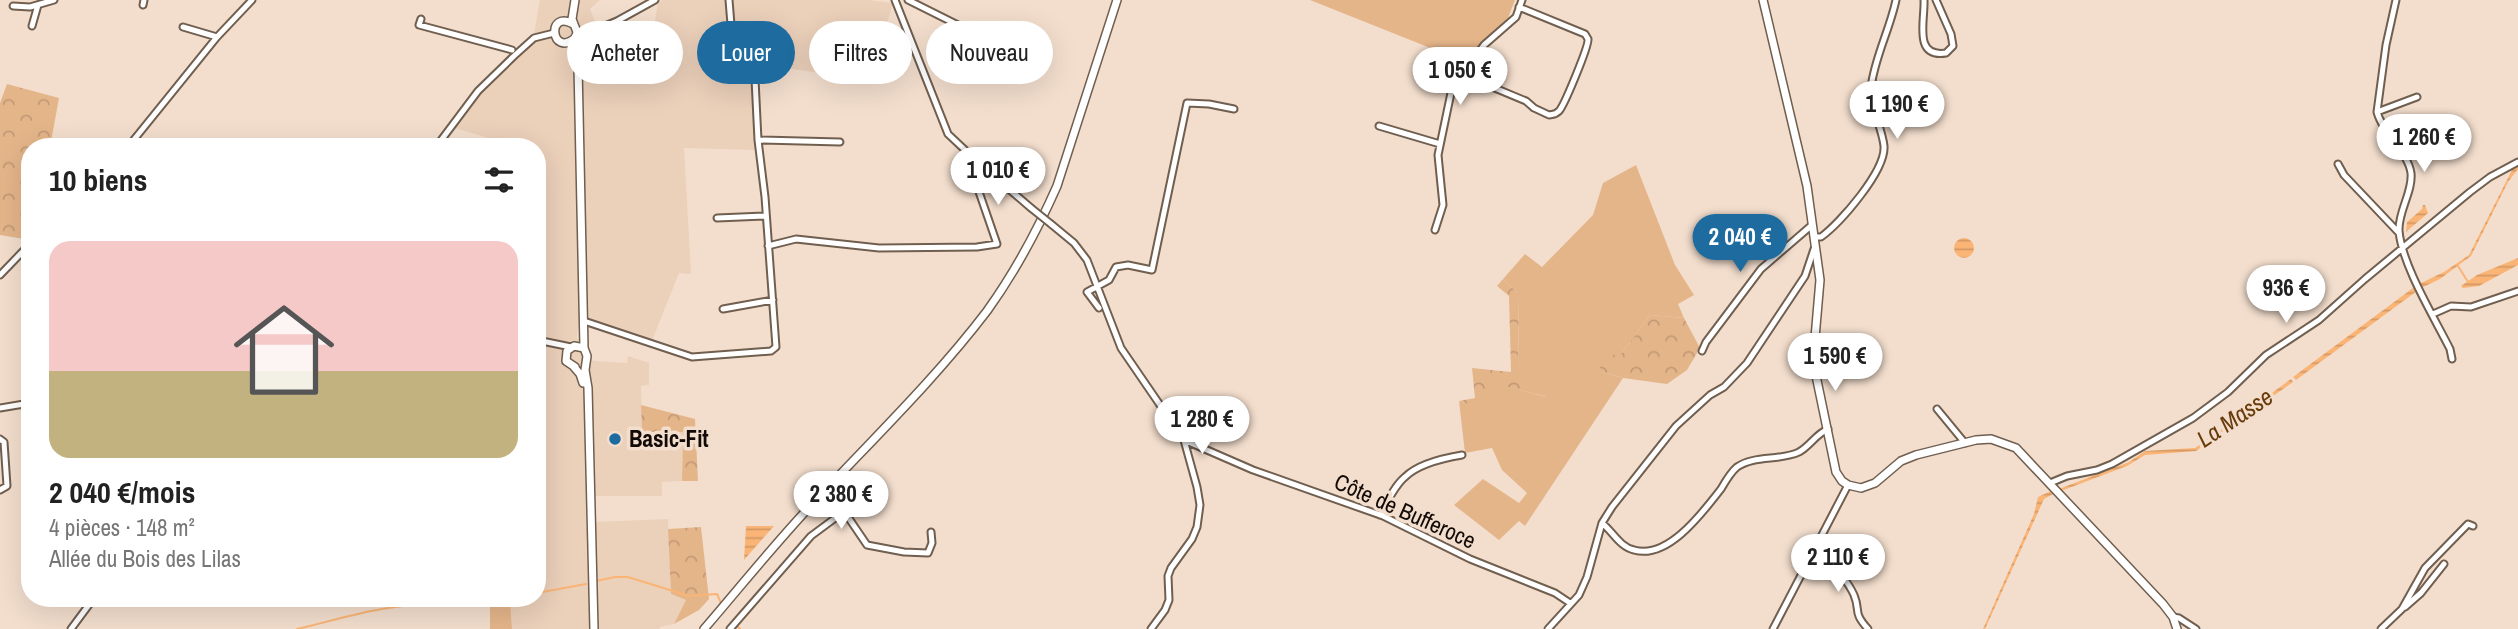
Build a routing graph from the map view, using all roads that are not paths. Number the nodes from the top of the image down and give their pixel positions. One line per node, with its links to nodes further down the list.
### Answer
1 (54, 0): 15 (street)
2 (252, 0): 27 (street)
3 (573, 0): 20 (main road); 23 (main road)
4 (655, 0): 21 (street)
5 (729, 0): 40 (street)
6 (895, 0): 45 (street)
7 (908, 0): 22 (street)
8 (1117, 0): 96 (main road)
9 (1522, 0): 17 (street)
10 (1763, 0): 48 (main road)
11 (1896, 0): 51 (street)
12 (1924, 0): 13 (street)
13 (1936, 0)
14 (2396, 0): 36 (street)
15 (38, 5): 16 (street); 24 (street)
16 (13, 6)
17 (1519, 7): 32 (street); 32 (street)
18 (421, 19): 31 (street)
19 (567, 21): 23 (main road)
20 (574, 21)
21 (619, 21)
22 (950, 21)
23 (561, 22): 26 (main road)
24 (32, 26)
25 (183, 27): 27 (street)
26 (554, 33): 28 (main road); 39 (street)
27 (217, 37): 38 (street)
28 (561, 42): 29 (main road); 30 (main road)
29 (567, 43)
30 (567, 48)
31 (512, 50)
32 (1461, 75): 42 (street)
33 (576, 84): 63 (main road)
34 (2417, 97): 36 (street)
35 (1234, 109): 57 (street)
36 (2377, 113): 50 (street)
37 (1380, 126): 42 (street)
38 (135, 138)
39 (443, 138)
40 (758, 139): 41 (street); 46 (street)
41 (839, 142)
42 (1440, 144): 49 (street)
43 (2518, 162): 54 (street)
44 (2338, 164): 50 (street)
45 (982, 166): 52 (street); 57 (street, bridge)
46 (766, 216): 47 (street); 52 (street)
47 (717, 218)
48 (1812, 226): 51 (main road); 68 (street)
49 (1435, 230)
50 (2399, 233): 54 (street)
51 (1815, 237): 53 (main road)
52 (768, 246): 59 (street)
53 (1815, 246): 76 (main road); 85 (street)
54 (2403, 248): 62 (street); 82 (street)
55 (21, 253): 56 (street)
56 (0, 275)
57 (1099, 286): 60 (street); 78 (street)
58 (2518, 291): 62 (street)
59 (773, 300): 61 (street); 63 (street)
60 (1099, 308)
61 (723, 309)
62 (2432, 314): 70 (street)
63 (584, 321): 66 (main road); 67 (main road)
64 (546, 342): 65 (street)
65 (552, 344): 66 (street); 69 (street)
66 (572, 346): 67 (main road); 69 (main road)
67 (584, 348): 71 (main road)
68 (1702, 351)
69 (565, 358): 72 (main road)
70 (2452, 359)
71 (586, 362): 72 (main road); 95 (main road)
72 (574, 367): 95 (main road)
73 (21, 404): 74 (street)
74 (0, 408)
75 (1937, 409): 79 (street)
76 (1828, 429): 81 (main road); 85 (street)
77 (0, 439): 83 (street)
78 (1184, 440): 84 (street, Côte de Bufferoce); 98 (street)
79 (1965, 443): 81 (main road); 82 (main road)
80 (1462, 455): 84 (street)
81 (1848, 485): 88 (street)
82 (2054, 488): 93 (main road)
83 (0, 490)
84 (1380, 514): 90 (street, Côte de Bufferoce)
85 (1602, 523): 90 (street)
86 (2473, 526): 92 (street)
87 (931, 532): 97 (street)
88 (1816, 547): 100 (street); 101 (street)
89 (2444, 564): 92 (street)
90 (1570, 603): 99 (street)
91 (87, 607): 94 (street)
92 (2402, 609): 104 (street)
93 (2173, 617): 102 (main road); 103 (street)
94 (71, 629)
95 (592, 629)
96 (705, 629)
97 (730, 629)
98 (1151, 629)
99 (1548, 629)
100 (1773, 629)
101 (1868, 629)
102 (2177, 629)
103 (2196, 629)
104 (2381, 629)

